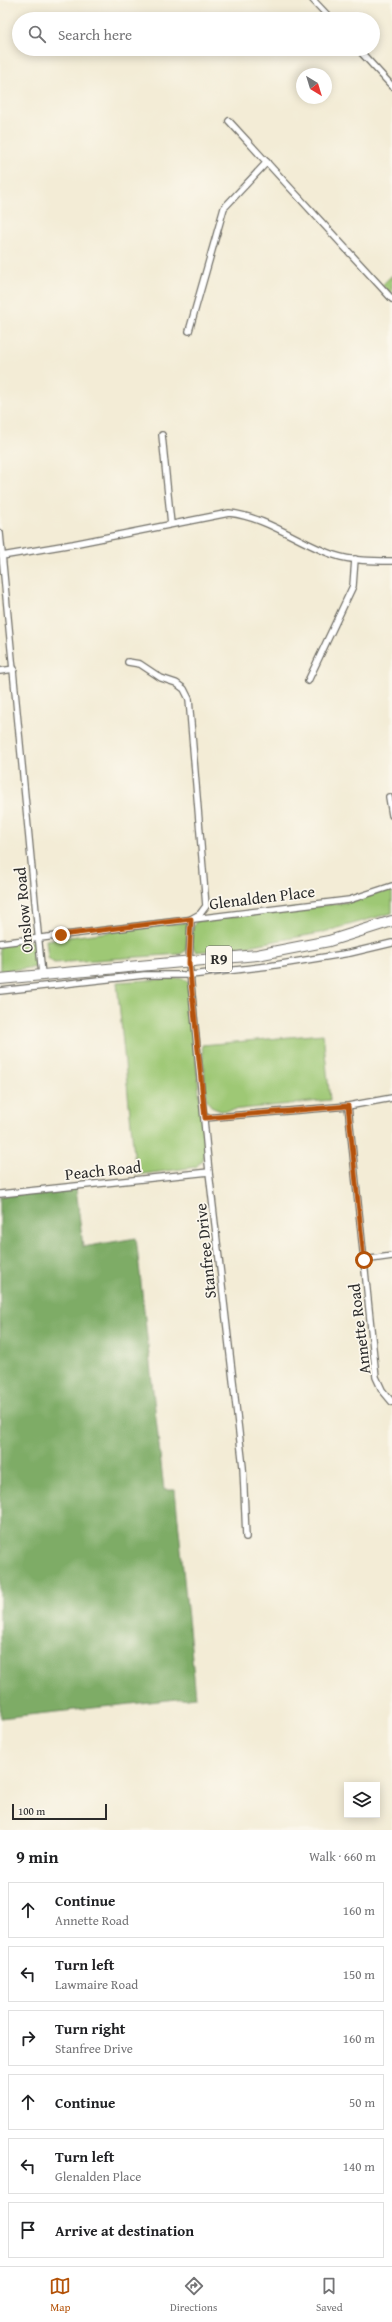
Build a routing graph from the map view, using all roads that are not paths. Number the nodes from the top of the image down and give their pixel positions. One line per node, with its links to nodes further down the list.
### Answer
1 (313, 0): 2 (street)
2 (324, 12)
3 (364, 56): 4 (street)
4 (392, 86)
5 (229, 121): 6 (street)
6 (267, 162): 7 (street); 8 (street)
7 (392, 298)
8 (189, 331)
9 (162, 435): 10 (street)
10 (171, 524): 12 (street); 13 (street)
11 (0, 533): 12 (street, Onslow Road)
12 (2, 556): 16 (street, Onslow Road)
13 (355, 559): 14 (street); 18 (street)
14 (392, 561)
15 (128, 662): 22 (street)
16 (14, 669): 17 (street); 24 (street, Onslow Road)
17 (0, 671)
18 (308, 681)
19 (388, 797): 20 (street)
20 (392, 815)
21 (392, 886): 22 (street, Glenalden Place)
22 (191, 919): 24 (street, Glenalden Place); 27 (street, Stanfree Drive)
23 (392, 921): 27 (highway, R9)
24 (39, 939): 25 (street, Glenalden Place); 30 (street, Onslow Road)
25 (0, 943)
26 (392, 943): 31 (street)
27 (189, 963): 28 (highway, R9); 31 (street, Stanfree Drive)
28 (88, 971): 29 (highway, R9); 33 (street)
29 (64, 973): 30 (highway, R9); 34 (street)
30 (42, 975): 32 (highway, R9)
31 (190, 975): 33 (street); 38 (street, Stanfree Drive)
32 (0, 979)
33 (88, 983): 34 (street)
34 (64, 985): 35 (street)
35 (0, 991)
36 (392, 1098): 37 (street)
37 (348, 1106): 38 (street); 42 (street, Annette Road)
38 (205, 1118): 39 (street, Stanfree Drive)
39 (209, 1172): 40 (street, Peach Road); 44 (street, Stanfree Drive)
40 (0, 1194)
41 (392, 1256): 42 (street)
42 (364, 1260): 43 (street, Annette Road)
43 (392, 1402)
44 (246, 1537)

